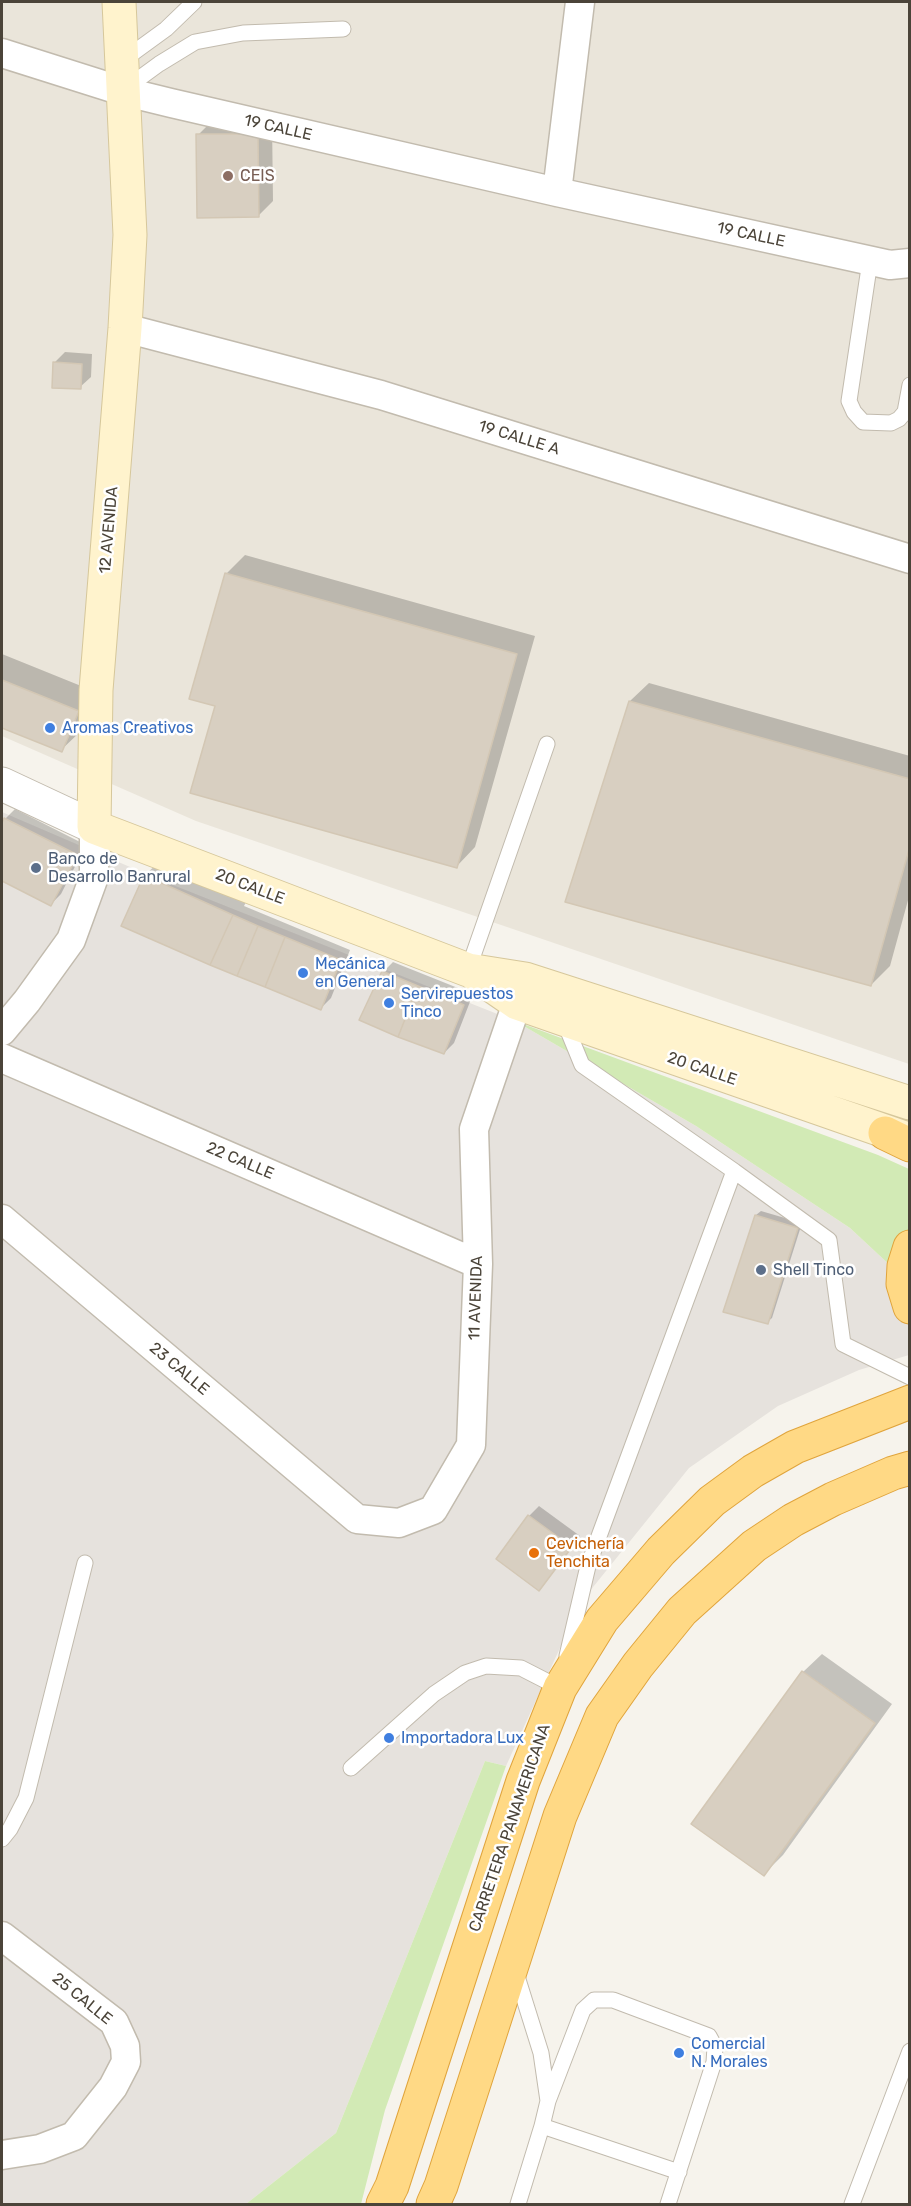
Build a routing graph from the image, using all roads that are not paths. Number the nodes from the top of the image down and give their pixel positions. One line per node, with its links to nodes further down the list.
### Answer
1 (119, 2): 6 (main road, 12 AVENIDA)
2 (194, 2): 6 (lane)
3 (580, 2): 7 (street)
4 (343, 29): 6 (lane)
5 (2, 53): 6 (street, 19 CALLE)
6 (122, 76): 7 (street, 19 CALLE); 10 (main road, 12 AVENIDA)
7 (557, 192): 8 (street, 19 CALLE)
8 (870, 261): 9 (street, 19 CALLE); 11 (lane)
9 (909, 263)
10 (124, 328): 12 (street, 19 CALLE A); 15 (main road, 12 AVENIDA)
11 (909, 385)
12 (909, 559)
13 (548, 744): 16 (lane)
14 (2, 784): 15 (street, 20 CALLE)
15 (94, 827): 16 (main road, 20 CALLE); 19 (street, 12 AVENIDA)
16 (468, 970): 17 (main road, 20 CALLE); 21 (main road, 20 CALLE)
17 (517, 1003): 18 (main road, 20 CALLE); 26 (street, 11 AVENIDA)
18 (564, 1021): 22 (main road, 20 CALLE); 23 (lane)
19 (2, 1031)
20 (2, 1058): 26 (street, 22 CALLE)
21 (909, 1103)
22 (901, 1139)
23 (734, 1171): 28 (lane); 33 (lane)
24 (2, 1219): 31 (street, 23 CALLE)
25 (909, 1247): 27 (highway)
26 (478, 1264): 31 (street, 11 AVENIDA)
27 (909, 1307)
28 (909, 1377)
29 (909, 1402): 33 (highway, CARRETERA PANAMERICANA)
30 (909, 1468): 37 (highway)
31 (357, 1519)
32 (85, 1563): 35 (lane)
33 (560, 1688): 34 (lane); 44 (highway, CARRETERA PANAMERICANA)
34 (351, 1768)
35 (2, 1839)
36 (2, 1936): 41 (street, 25 CALLE)
37 (512, 1960): 39 (lane); 45 (highway)
38 (909, 2051): 49 (lane)
39 (548, 2101): 40 (lane); 42 (lane)
40 (542, 2126): 42 (lane); 43 (lane)
41 (2, 2155)
42 (679, 2172): 48 (lane)
43 (528, 2174): 46 (lane); 47 (lane)
44 (382, 2205)
45 (433, 2205)
46 (518, 2205)
47 (528, 2205)
48 (669, 2205)
49 (852, 2205)

